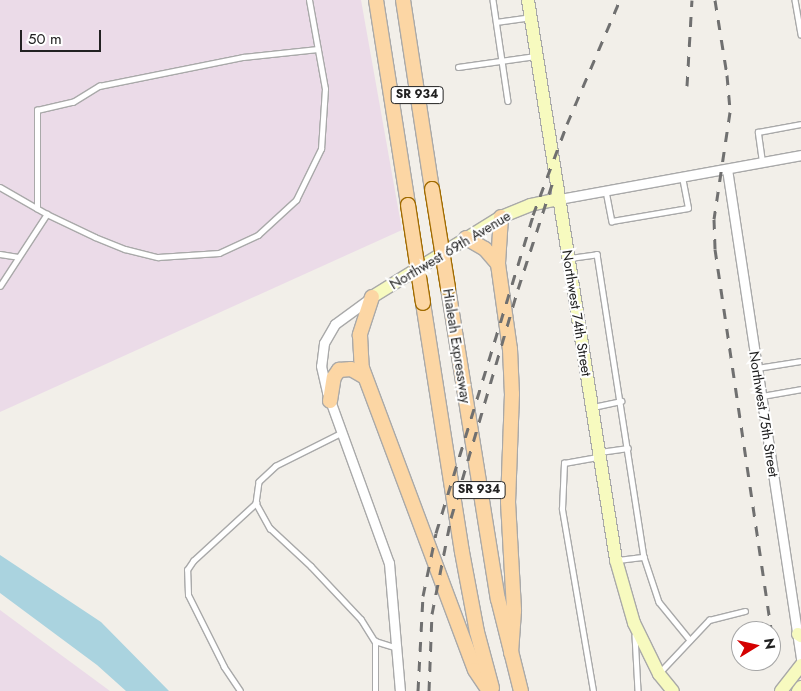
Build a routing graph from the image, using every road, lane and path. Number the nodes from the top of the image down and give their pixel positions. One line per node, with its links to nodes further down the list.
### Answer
1 (309, 0): 10 (lane)
2 (376, 0): 61 (main road, Hialeah Expressway / SR 934, bridge)
3 (403, 0): 53 (main road, Hialeah Expressway / SR 934, bridge)
4 (493, 0): 8 (lane)
5 (528, 0): 7 (main road, Northwest 74th Street)
6 (795, 0): 9 (lane)
7 (530, 17): 8 (lane); 11 (main road, Northwest 74th Street)
8 (496, 22): 12 (lane)
9 (801, 34)
10 (318, 49): 23 (lane); 24 (lane)
11 (536, 56): 12 (lane); 22 (main road, Northwest 74th Street)
12 (502, 61): 13 (lane); 14 (lane)
13 (458, 67)
14 (508, 101)
15 (801, 124): 17 (lane)
16 (801, 155): 17 (street, Northwest 69th Avenue)
17 (762, 162): 18 (street, Northwest 69th Avenue)
18 (728, 169): 19 (street, Northwest 69th Avenue); 34 (street, Northwest 75th Street)
19 (682, 177): 21 (street, Northwest 69th Avenue); 21 (lane)
20 (0, 187): 23 (lane)
21 (606, 191): 22 (street, Northwest 69th Avenue)
22 (559, 199): 25 (main road, Northwest 69th Avenue); 29 (main road, Northwest 74th Street)
23 (37, 209): 24 (lane)
24 (47, 214): 28 (lane)
25 (501, 217): 26 (main road, Northwest 69th Avenue); 30 (main road)
26 (466, 238): 30 (main road); 32 (main road, Northwest 69th Avenue)
27 (0, 254): 28 (lane)
28 (18, 257): 31 (lane)
29 (568, 258): 39 (lane); 40 (main road, Northwest 74th Street)
30 (498, 264): 53 (main road)
31 (0, 286)
32 (372, 297): 35 (main road); 38 (street, Northwest 69th Avenue)
33 (801, 361): 34 (lane)
34 (756, 368): 37 (street, Northwest 75th Street)
35 (365, 377): 38 (main road); 61 (main road)
36 (801, 389): 37 (lane)
37 (760, 396): 49 (street, Northwest 75th Street)
38 (330, 400): 41 (street, Northwest 69th Avenue)
39 (621, 401): 40 (lane); 42 (lane)
40 (592, 407): 43 (main road, Northwest 74th Street)
41 (342, 433): 44 (lane); 52 (street, Northwest 69th Avenue)
42 (628, 448): 43 (lane); 45 (lane)
43 (599, 454): 46 (main road, Northwest 74th Street); 63 (lane)
44 (256, 503): 51 (lane); 58 (lane)
45 (644, 557): 46 (lane); 50 (lane)
46 (616, 560): 48 (main road, Northwest 74th Street)
47 (745, 612): 50 (lane)
48 (634, 623): 56 (main road, Northwest 74th Street); 64 (lane, Northwest 74th Street)
49 (799, 635): 54 (street, Northwest 75th Street)
50 (690, 640): 56 (lane)
51 (375, 641): 52 (lane); 59 (lane)
52 (398, 648): 60 (street, Northwest 69th Avenue)
53 (511, 653): 62 (main road, Hialeah Expressway / SR 934)
54 (801, 660)
55 (801, 665): 66 (main road)
56 (658, 674): 65 (main road, Northwest 74th Street)
57 (801, 686): 67 (main road)
58 (240, 691)
59 (375, 691)
60 (400, 691)
61 (491, 691)
62 (521, 691)
63 (593, 691)
64 (638, 691)
65 (673, 691)
66 (781, 691)
67 (798, 691)

